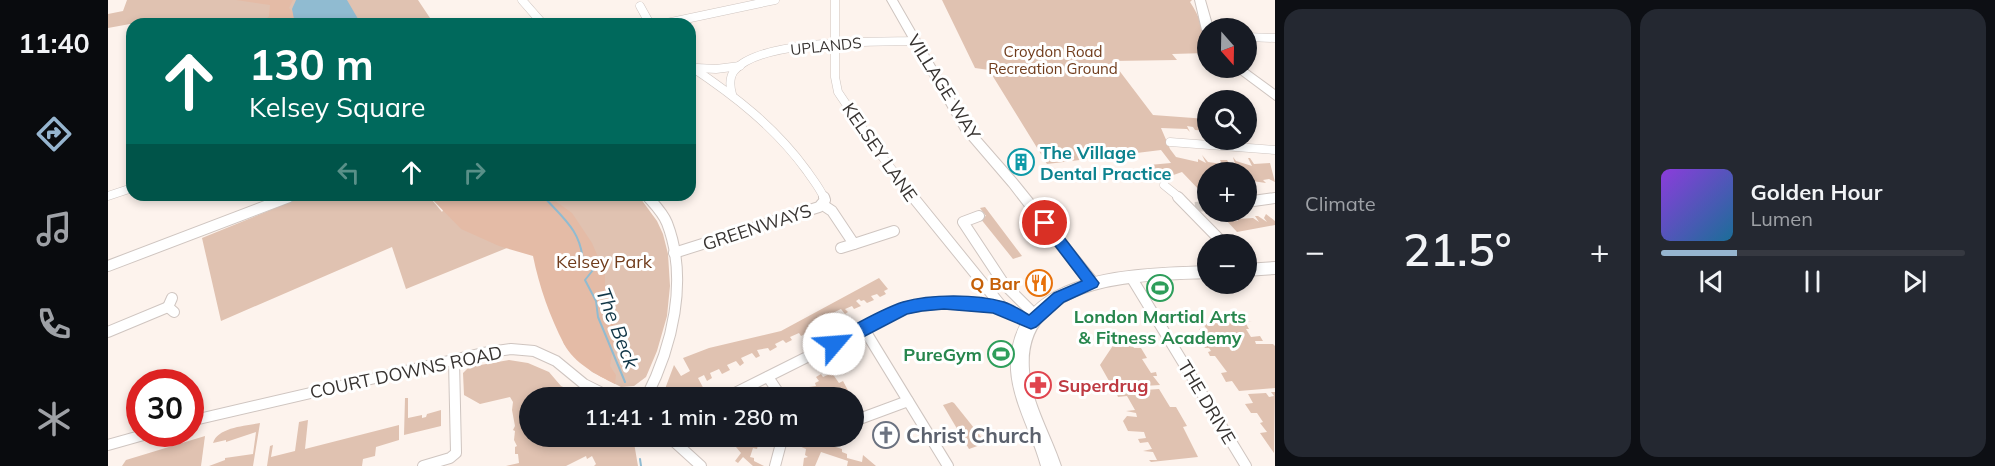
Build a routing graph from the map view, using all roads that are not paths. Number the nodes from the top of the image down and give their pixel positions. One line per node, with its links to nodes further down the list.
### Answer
1 (522, 0): 7 (street)
2 (775, 0): 9 (street)
3 (835, 0): 14 (street, KELSEY LANE)
4 (892, 0): 13 (street, VILLAGE WAY)
5 (1200, 0): 10 (main road)
6 (640, 6): 8 (street)
7 (538, 18)
8 (647, 18)
9 (690, 18)
10 (1205, 18)
11 (1257, 37): 12 (street)
12 (1275, 38)
13 (915, 41): 14 (street, UPLANDS); 42 (street, VILLAGE WAY)
14 (836, 43): 15 (street, UPLANDS); 44 (street, KELSEY LANE)
15 (740, 66): 16 (street, UPLANDS); 19 (street)
16 (696, 67)
17 (696, 70): 19 (street, GREENWAYS)
18 (1252, 78): 20 (main road)
19 (732, 94): 30 (street, GREENWAYS)
20 (1275, 96)
21 (1170, 142): 22 (street)
22 (1275, 150)
23 (1164, 185): 33 (street)
24 (126, 190): 25 (street)
25 (108, 196)
26 (1275, 198): 27 (street)
27 (1257, 200)
28 (278, 201): 37 (street)
29 (650, 201): 36 (street)
30 (823, 205): 34 (street); 36 (street, GREENWAYS)
31 (979, 216): 45 (street)
32 (894, 231): 34 (street)
33 (1215, 234)
34 (854, 243): 35 (street)
35 (841, 248)
36 (674, 253): 51 (street)
37 (108, 266)
38 (1275, 268): 39 (main road)
39 (1257, 269)
40 (1197, 273): 41 (main road)
41 (1131, 277): 42 (main road); 66 (street, THE DRIVE)
42 (1092, 283): 45 (main road)
43 (171, 306): 47 (street)
44 (1003, 308): 45 (street); 46 (street)
45 (1033, 319): 65 (main road)
46 (864, 329): 49 (street); 54 (street)
47 (108, 332)
48 (454, 360): 50 (street, COURT DOWNS ROAD); 56 (street, COURT DOWNS ROAD); 61 (street)
49 (768, 376): 52 (street); 53 (street)
50 (590, 387)
51 (651, 387)
52 (746, 387)
53 (775, 387)
54 (908, 401): 55 (street); 64 (street)
55 (864, 417)
56 (204, 418)
57 (126, 440): 58 (street)
58 (108, 445)
59 (680, 447): 62 (street)
60 (780, 447): 63 (street)
61 (423, 466)
62 (701, 466)
63 (775, 466)
64 (948, 466)
65 (1051, 466)
66 (1246, 466)

